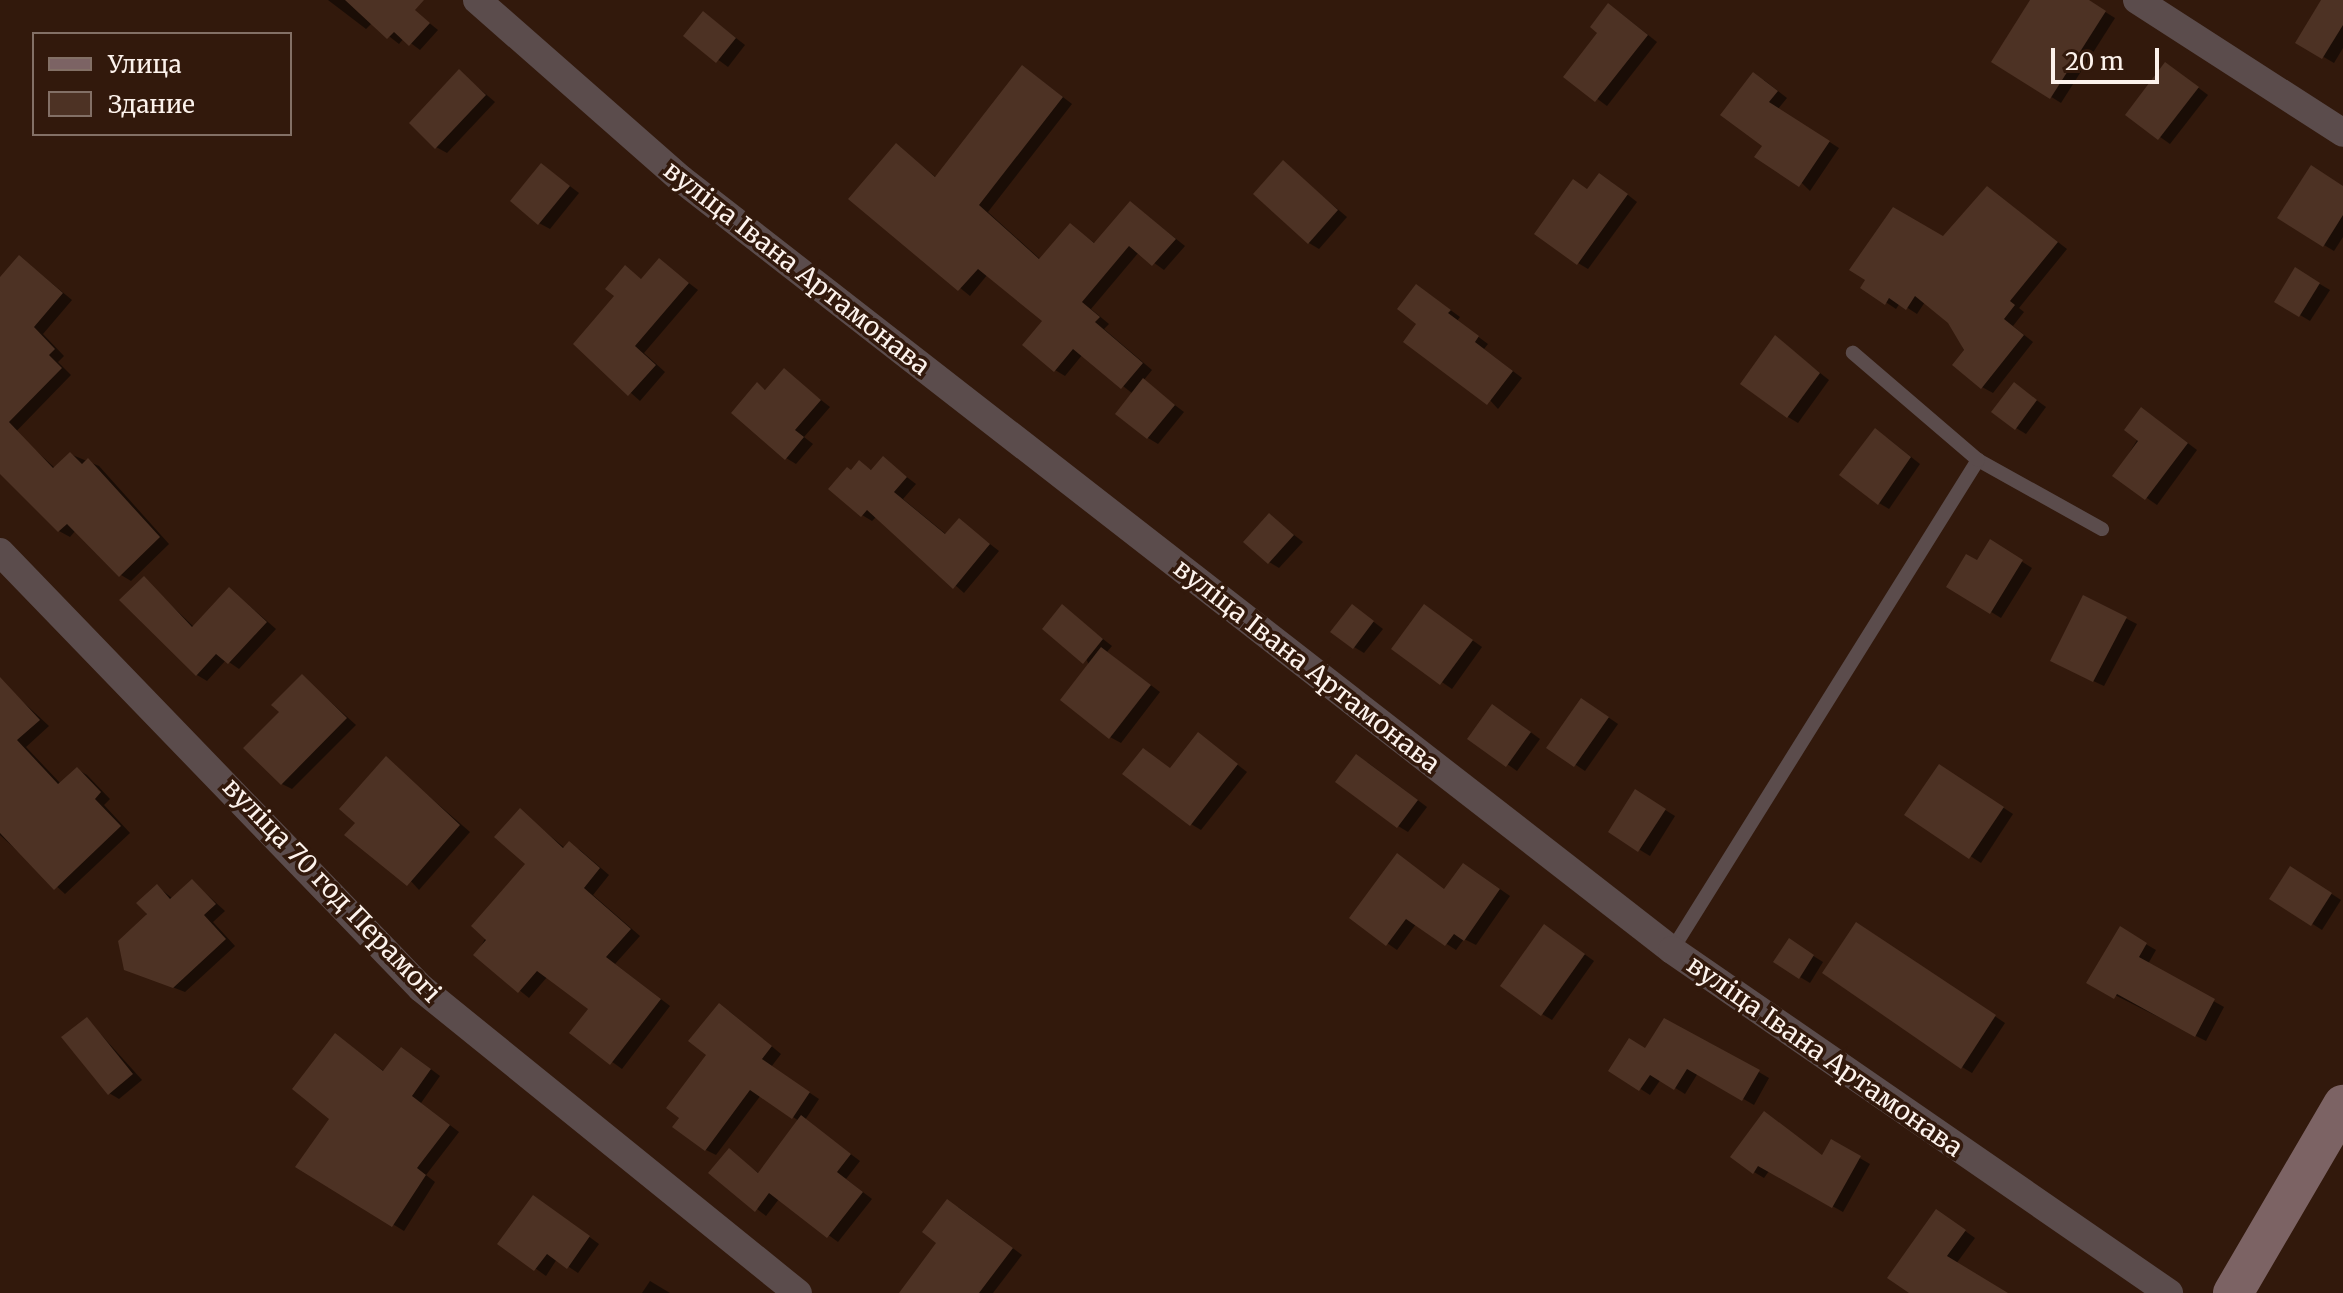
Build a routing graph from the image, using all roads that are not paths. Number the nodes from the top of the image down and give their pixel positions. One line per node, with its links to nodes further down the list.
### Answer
1 (477, 0): 8 (street, вуліца Івана Артамонава)
2 (2137, 0): 3 (street)
3 (2343, 133)
4 (1853, 353): 5 (lane)
5 (1978, 460): 6 (lane); 8 (lane)
6 (2102, 529)
7 (0, 552): 11 (street, вуліца 70 год Перамогі)
8 (1672, 950): 12 (street, вуліца Івана Артамонава)
9 (2343, 1105): 10 (main road)
10 (2328, 1149): 13 (main road)
11 (798, 1293)
12 (2169, 1293)
13 (2233, 1293)

